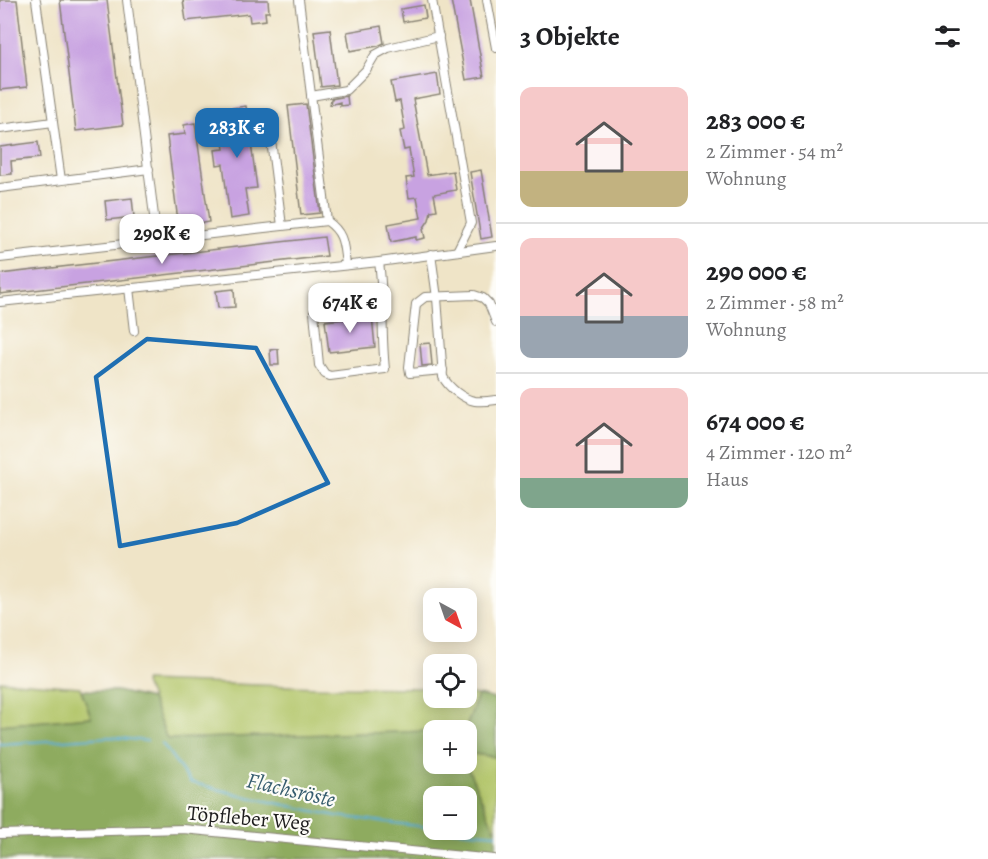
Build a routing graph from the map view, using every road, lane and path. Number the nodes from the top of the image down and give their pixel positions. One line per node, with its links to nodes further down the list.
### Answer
1 (36, 0): 10 (street)
2 (127, 0): 12 (street)
3 (299, 0): 8 (street)
4 (432, 0): 6 (street)
5 (487, 0): 7 (street)
6 (439, 36): 8 (street); 19 (street)
7 (496, 48)
8 (311, 96): 15 (street)
9 (268, 117): 16 (street)
10 (53, 122): 11 (street); 13 (street)
11 (0, 129)
12 (149, 169): 13 (street); 17 (street)
13 (61, 180): 14 (street)
14 (0, 188)
15 (327, 221): 16 (street); 23 (street)
16 (282, 226): 17 (street)
17 (156, 240): 21 (street)
18 (496, 246): 19 (street)
19 (457, 251): 20 (street)
20 (431, 255): 22 (street); 25 (street)
21 (0, 258)
22 (379, 262): 23 (street); 27 (street)
23 (346, 264): 24 (street)
24 (129, 288): 26 (street); 29 (street)
25 (437, 298): 28 (street); 30 (street); 30 (street)
26 (0, 302)
27 (383, 304): 27 (street)
28 (496, 322)
29 (134, 331)
30 (442, 370): 31 (street)
31 (496, 400)
32 (0, 834): 33 (street, Töpfleber Weg)
33 (494, 859)

